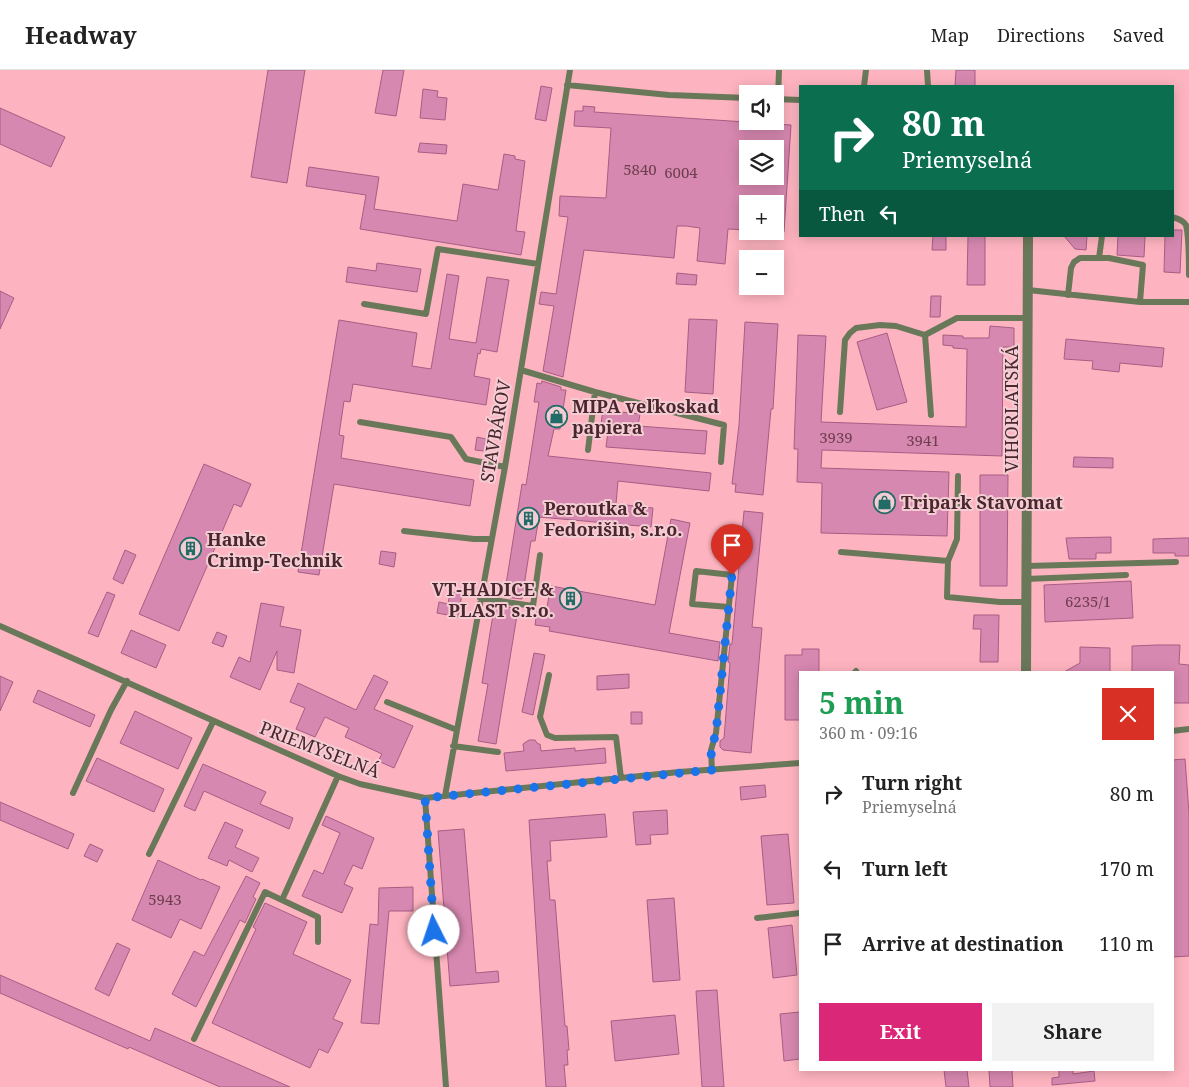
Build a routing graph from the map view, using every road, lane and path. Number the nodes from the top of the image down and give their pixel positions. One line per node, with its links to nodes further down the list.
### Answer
1 (570, 70): 5 (lane, STAVBÁROV)
2 (779, 70): 6 (lane)
3 (866, 70): 7 (lane)
4 (927, 70): 8 (lane)
5 (567, 84): 9 (lane); 16 (lane, STAVBÁROV)
6 (777, 85)
7 (864, 85)
8 (928, 85)
9 (739, 98)
10 (784, 99): 11 (lane)
11 (799, 100)
12 (1174, 217): 17 (lane)
13 (1028, 237): 18 (street, VIHORLATSKÁ)
14 (1102, 237): 15 (lane)
15 (1099, 258): 19 (lane); 20 (lane)
16 (538, 264): 22 (lane); 25 (lane, STAVBÁROV)
17 (1189, 275)
18 (1028, 290): 19 (lane); 23 (street, VIHORLATSKÁ)
19 (1068, 294): 20 (lane)
20 (1140, 302): 21 (lane)
21 (1189, 302)
22 (364, 304)
23 (1028, 318): 24 (lane); 40 (street, VIHORLATSKÁ)
24 (925, 335): 27 (lane); 28 (lane)
25 (521, 370): 26 (lane); 32 (lane, STAVBÁROV)
26 (595, 392): 30 (lane); 31 (lane)
27 (840, 412)
28 (931, 415)
29 (360, 422): 32 (lane)
30 (588, 450)
31 (720, 462)
32 (505, 467): 35 (lane, STAVBÁROV)
33 (958, 476): 38 (lane)
34 (404, 531): 35 (lane)
35 (491, 539): 43 (lane, STAVBÁROV)
36 (841, 552): 38 (lane)
37 (540, 555): 43 (lane)
38 (948, 561): 44 (lane)
39 (1176, 562): 40 (lane)
40 (1026, 566): 42 (street, VIHORLATSKÁ)
41 (1126, 575): 42 (lane)
42 (1026, 579): 44 (street, VIHORLATSKÁ)
43 (480, 598): 53 (lane, STAVBÁROV)
44 (1026, 602): 47 (street, VIHORLATSKÁ)
45 (729, 607): 45 (lane); 58 (lane)
46 (0, 626): 49 (lane, PRIEMYSELNÁ)
47 (1026, 671)
48 (549, 675): 60 (lane)
49 (126, 681): 51 (lane, PRIEMYSELNÁ); 61 (lane)
50 (387, 702): 53 (lane)
51 (213, 722): 59 (lane, PRIEMYSELNÁ); 64 (lane)
52 (1189, 729): 54 (lane)
53 (457, 730): 55 (lane, STAVBÁROV)
54 (1174, 731)
55 (453, 746): 56 (lane); 62 (lane, STAVBÁROV)
56 (498, 752)
57 (799, 763): 58 (lane, PRIEMYSELNÁ)
58 (712, 770): 60 (lane, PRIEMYSELNÁ)
59 (338, 776): 63 (lane, PRIEMYSELNÁ); 65 (lane)
60 (621, 778): 62 (lane, PRIEMYSELNÁ)
61 (73, 793)
62 (445, 796): 63 (lane, PRIEMYSELNÁ)
63 (425, 798): 70 (lane)
64 (149, 854)
65 (282, 900): 68 (lane); 69 (lane)
66 (799, 913): 67 (lane)
67 (757, 918)
68 (318, 942)
69 (194, 1039)
70 (446, 1087)

